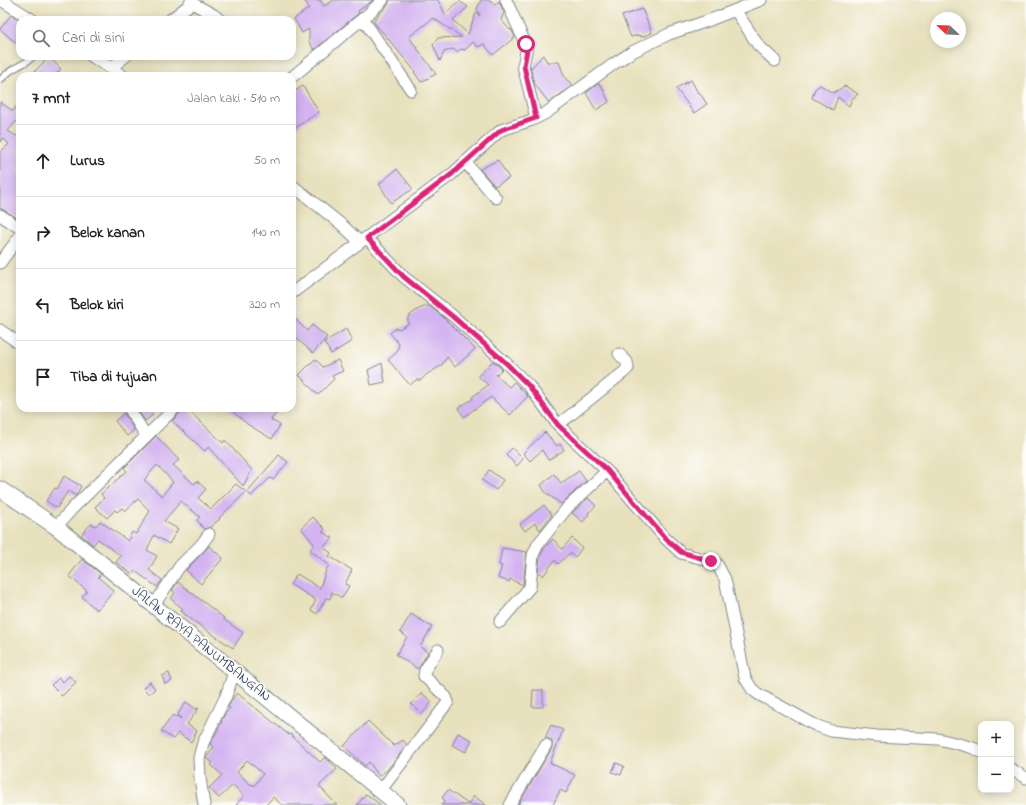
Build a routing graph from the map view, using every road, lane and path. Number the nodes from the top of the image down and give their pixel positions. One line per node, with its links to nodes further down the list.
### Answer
1 (2, 0): 7 (street)
2 (383, 0): 10 (street)
3 (506, 0): 20 (street)
4 (761, 0): 6 (street)
5 (191, 1): 8 (street); 9 (street)
6 (736, 10): 14 (street); 20 (street)
7 (27, 16)
8 (174, 16)
9 (215, 16)
10 (363, 19): 17 (street); 19 (street)
11 (29, 60): 18 (lane)
12 (97, 60): 15 (street)
13 (121, 60): 15 (street)
14 (775, 61)
15 (110, 68): 16 (street)
16 (116, 72)
17 (296, 74)
18 (0, 80)
19 (411, 90)
20 (536, 118): 21 (street)
21 (465, 162): 23 (street); 26 (street)
22 (296, 188): 26 (street)
23 (496, 198)
24 (0, 215): 25 (street)
25 (16, 225)
26 (364, 240): 29 (street); 35 (street)
27 (16, 241): 28 (street)
28 (0, 263)
29 (296, 290)
30 (0, 330): 31 (street)
31 (16, 341)
32 (619, 354): 35 (street)
33 (131, 412): 36 (street)
34 (170, 412): 36 (street)
35 (558, 425): 37 (street)
36 (146, 436): 39 (street)
37 (607, 470): 42 (street); 46 (street)
38 (0, 489): 39 (main road, JALAN RAYA PANUMBANGAN)
39 (56, 527): 41 (main road, JALAN RAYA PANUMBANGAN)
40 (209, 534): 41 (street)
41 (154, 605): 44 (main road, JALAN RAYA PANUMBANGAN)
42 (500, 622)
43 (438, 650): 49 (street)
44 (234, 672): 49 (main road, JALAN RAYA PANUMBANGAN); 50 (street)
45 (546, 745): 52 (street)
46 (978, 750)
47 (1014, 771): 48 (street)
48 (1026, 778)
49 (381, 790): 51 (main road, JALAN RAYA PANUMBANGAN)
50 (204, 805)
51 (398, 805)
52 (510, 805)

